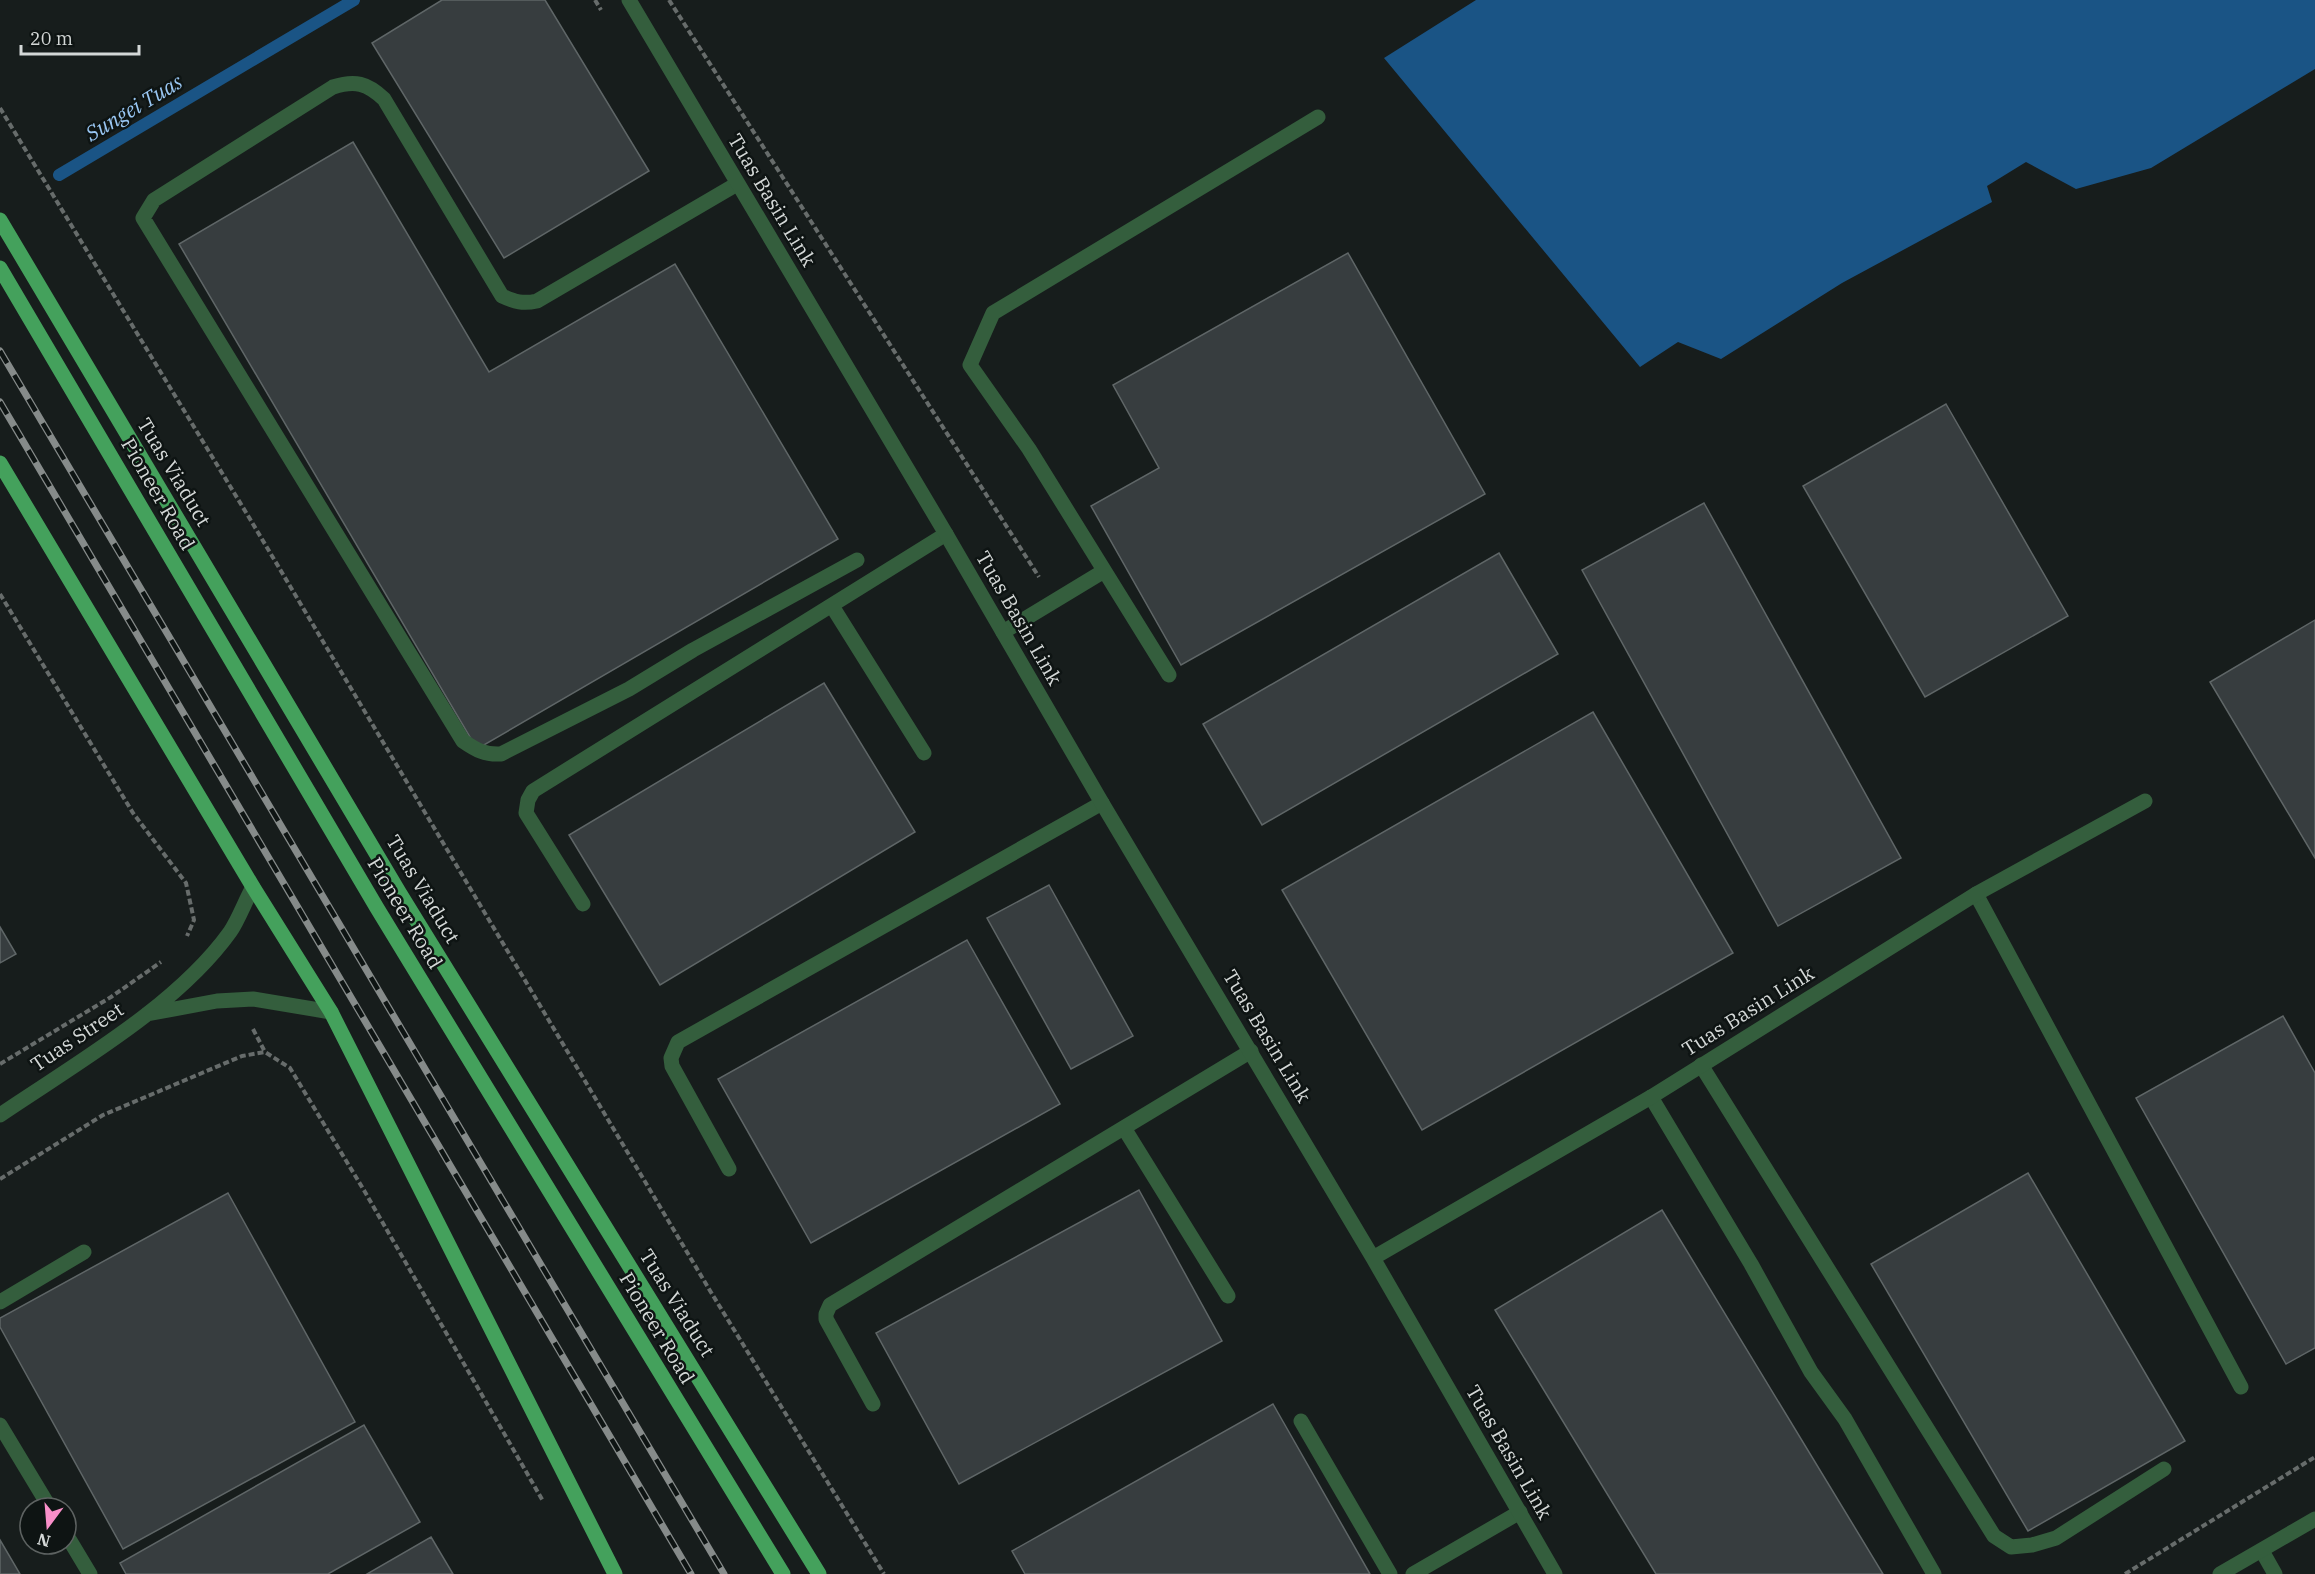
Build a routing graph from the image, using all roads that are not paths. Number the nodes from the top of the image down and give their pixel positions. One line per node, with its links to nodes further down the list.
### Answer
1 (629, 0): 3 (street, Tuas Basin Link)
2 (1318, 117): 9 (street)
3 (737, 184): 7 (street, Tuas Basin Link); 8 (street)
4 (0, 220): 44 (main road, Tuas Viaduct)
5 (0, 268): 43 (main road, Pioneer Road)
6 (0, 464): 16 (main road)
7 (946, 534): 10 (street); 11 (street, Tuas Basin Link)
8 (857, 560)
9 (1104, 571): 11 (street); 12 (street)
10 (832, 606): 13 (street); 18 (street)
11 (1003, 632): 15 (street, Tuas Basin Link)
12 (1169, 675)
13 (924, 753)
14 (2145, 801): 17 (street, Tuas Basin Link)
15 (1102, 803): 21 (street, Tuas Basin Link); 26 (street)
16 (253, 886): 19 (main road); 20 (street, Tuas Street)
17 (1976, 894): 22 (street, Tuas Basin Link); 31 (street)
18 (583, 904)
19 (331, 1012): 20 (street, Tuas Street); 42 (main road)
20 (147, 1014): 24 (street, Tuas Street)
21 (1251, 1051): 25 (street); 28 (street, Tuas Basin Link)
22 (1701, 1065): 23 (street, Tuas Basin Link); 35 (street)
23 (1652, 1097): 28 (street, Tuas Basin Link); 48 (street)
24 (0, 1115)
25 (1124, 1128): 29 (street); 32 (street)
26 (729, 1169)
27 (84, 1252): 30 (street)
28 (1373, 1258): 37 (street, Tuas Basin Link)
29 (1228, 1296)
30 (0, 1302)
31 (2241, 1387)
32 (873, 1404)
33 (1301, 1420): 45 (street)
34 (0, 1425): 36 (street)
35 (2164, 1469)
36 (43, 1496)
37 (1520, 1512): 46 (street); 47 (street, Tuas Basin Link)
38 (2315, 1519): 39 (street)
39 (2262, 1551): 49 (street); 50 (street)
40 (78, 1554): 41 (street)
41 (90, 1574)
42 (615, 1574)
43 (783, 1574)
44 (819, 1574)
45 (1390, 1574)
46 (1413, 1574)
47 (1555, 1574)
48 (1934, 1574)
49 (2220, 1574)
50 (2276, 1574)

